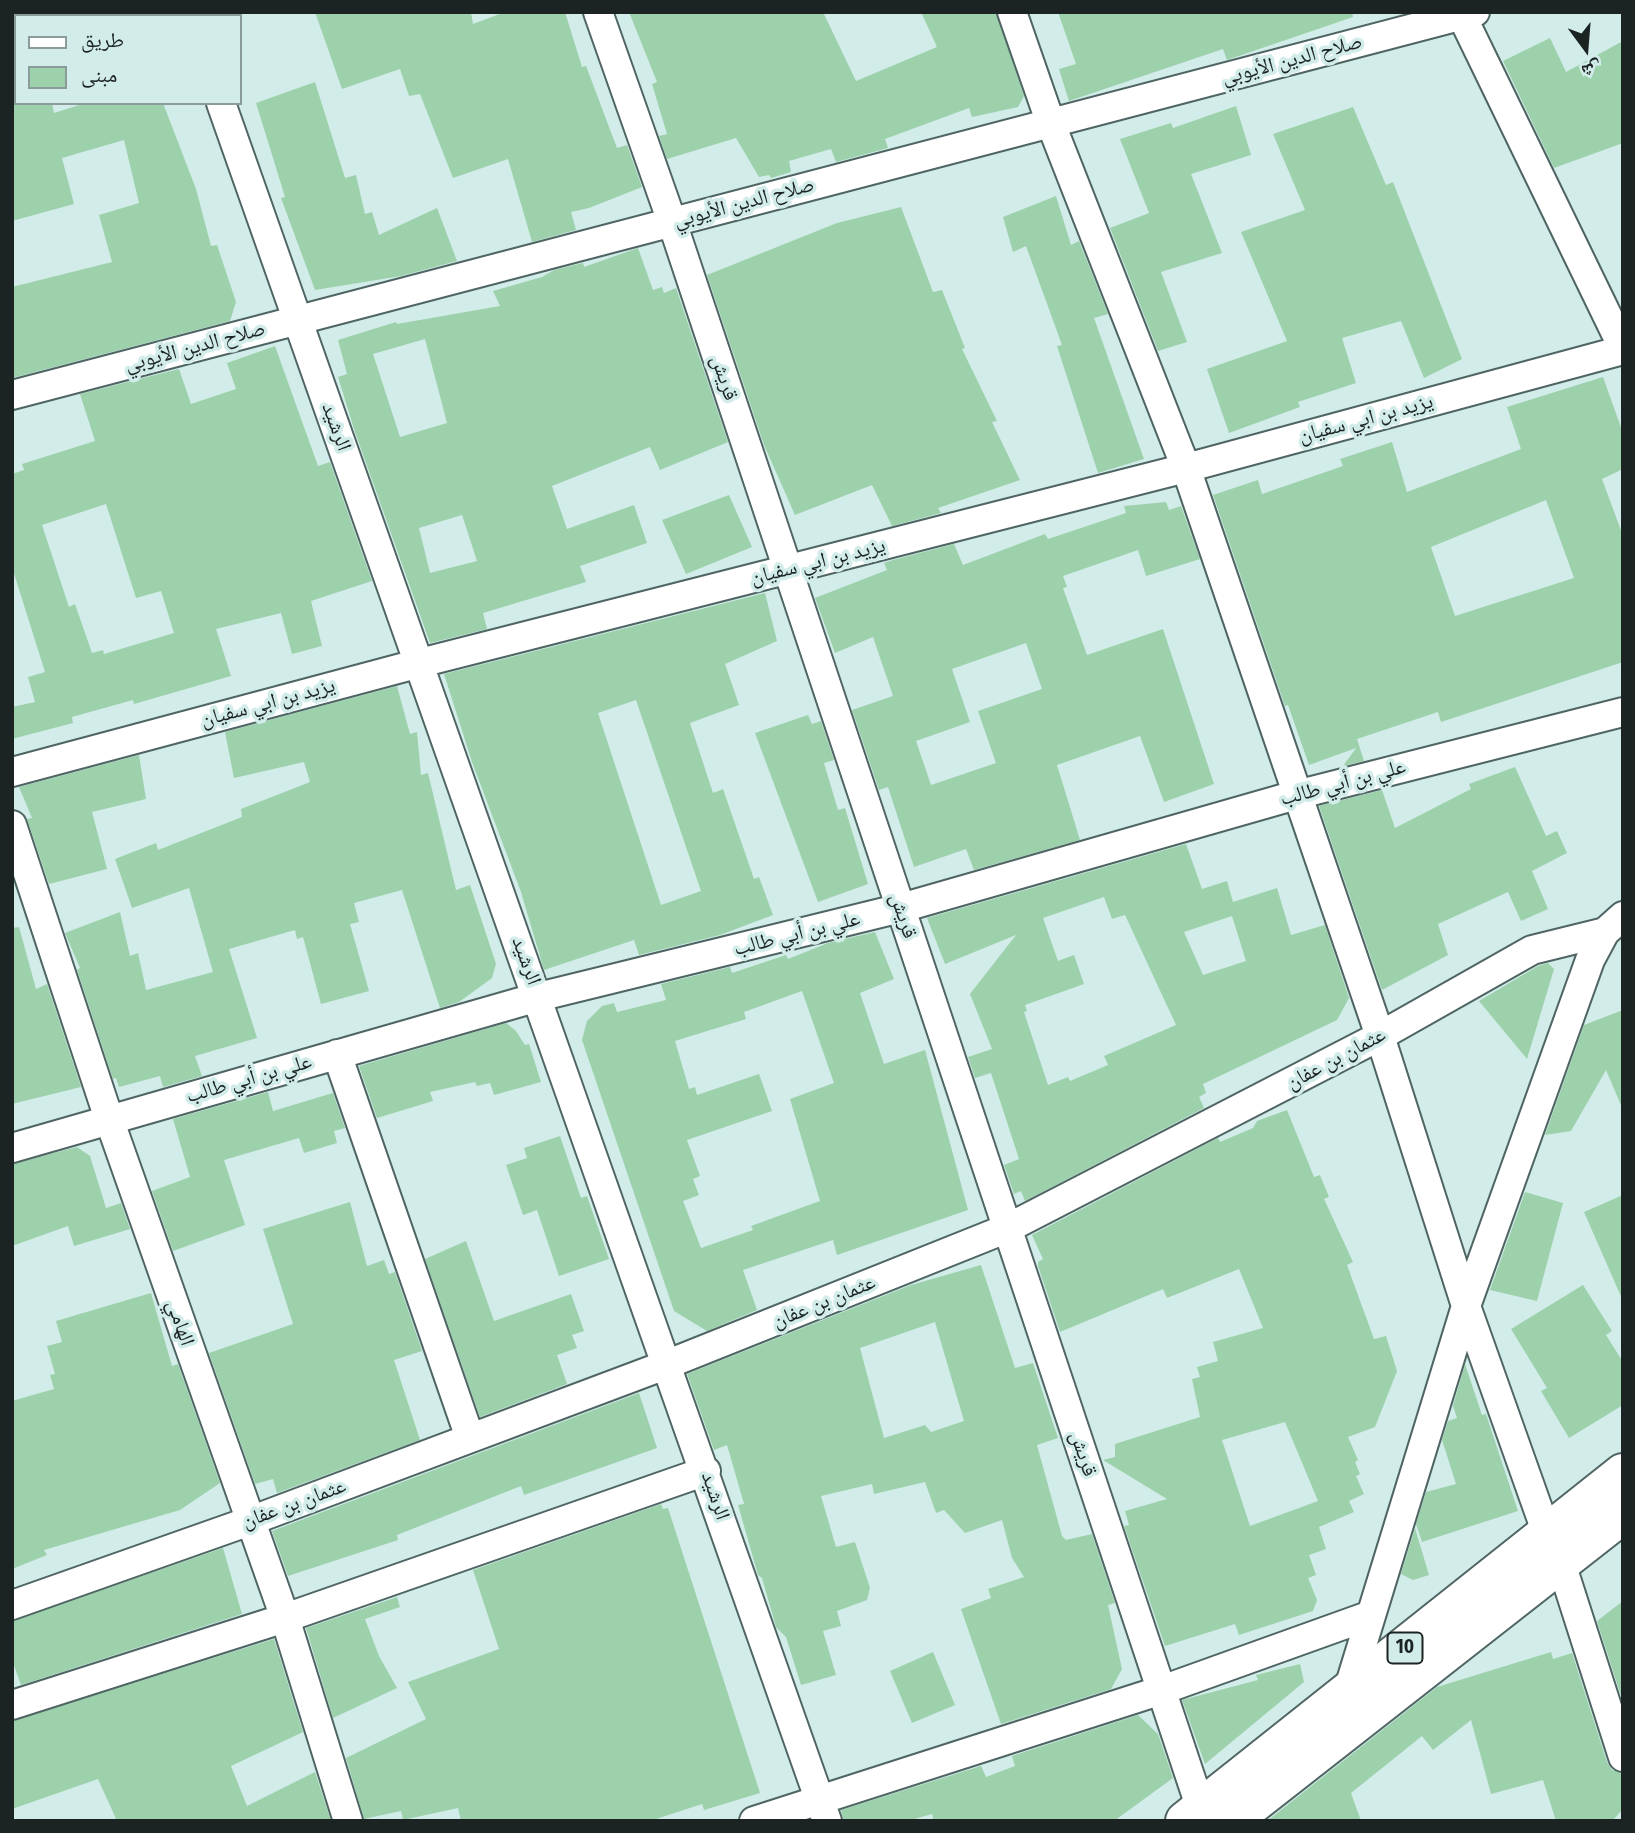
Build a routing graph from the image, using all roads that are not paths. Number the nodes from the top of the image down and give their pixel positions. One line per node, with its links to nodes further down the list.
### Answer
1 (598, 12): 6 (street, قريش)
2 (1013, 12): 5 (street)
3 (1466, 13): 5 (street, صلاح الدين الأيوبي); 8 (street)
4 (222, 105): 7 (street, الرشيد)
5 (1051, 124): 6 (street, صلاح الدين الأيوبي); 10 (street)
6 (672, 222): 7 (street, صلاح الدين الأيوبي); 11 (street, قريش)
7 (298, 320): 9 (street, صلاح الدين الأيوبي); 12 (street, الرشيد)
8 (1623, 349): 10 (street, يزيد بن ابي سفيان)
9 (12, 395)
10 (1186, 468): 11 (street, يزيد بن ابي سفيان); 15 (street)
11 (788, 569): 12 (street, يزيد بن ابي سفيان); 17 (street, قريش)
12 (420, 663): 14 (street, يزيد بن ابي سفيان); 19 (street, الرشيد)
13 (1623, 712): 15 (street, علي بن أبي طالب)
14 (12, 772)
15 (1296, 795): 17 (street, علي بن أبي طالب); 20 (street)
16 (12, 825): 22 (street, الهامي)
17 (901, 908): 19 (street, علي بن أبي طالب); 24 (street, قريش)
18 (1614, 924): 20 (street, عثمان بن عفان); 25 (street)
19 (538, 998): 21 (street, علي بن أبي طالب); 26 (street, الرشيد)
20 (1380, 1036): 24 (street, عثمان بن عفان); 25 (street)
21 (337, 1054): 22 (street, علي بن أبي طالب); 27 (street)
22 (109, 1119): 23 (street, علي بن أبي طالب); 31 (street, الهامي)
23 (12, 1148)
24 (1007, 1228): 26 (street, عثمان بن عفان); 36 (street, قريش)
25 (1466, 1306): 32 (street); 34 (street)
26 (668, 1364): 27 (street, عثمان بن عفان); 28 (street, الرشيد)
27 (470, 1438): 31 (street, عثمان بن عفان)
28 (706, 1471): 35 (street); 40 (street, الرشيد)
29 (1623, 1473): 32 (highway, 10)
30 (1623, 1514): 32 (highway, 10)
31 (250, 1521): 33 (street, عثمان بن عفان); 35 (street, الهامي)
32 (1554, 1548): 37 (highway, 10); 39 (street); 41 (highway, 10)
33 (12, 1605)
34 (1371, 1615): 36 (street); 37 (street)
35 (285, 1618): 38 (street); 42 (street, الهامي)
36 (1162, 1690): 40 (street); 41 (street, قريش)
37 (1347, 1694): 41 (highway, 10)
38 (12, 1704)
39 (1623, 1757)
40 (824, 1811): 43 (street)
41 (1206, 1818)
42 (348, 1821)
43 (754, 1821)

